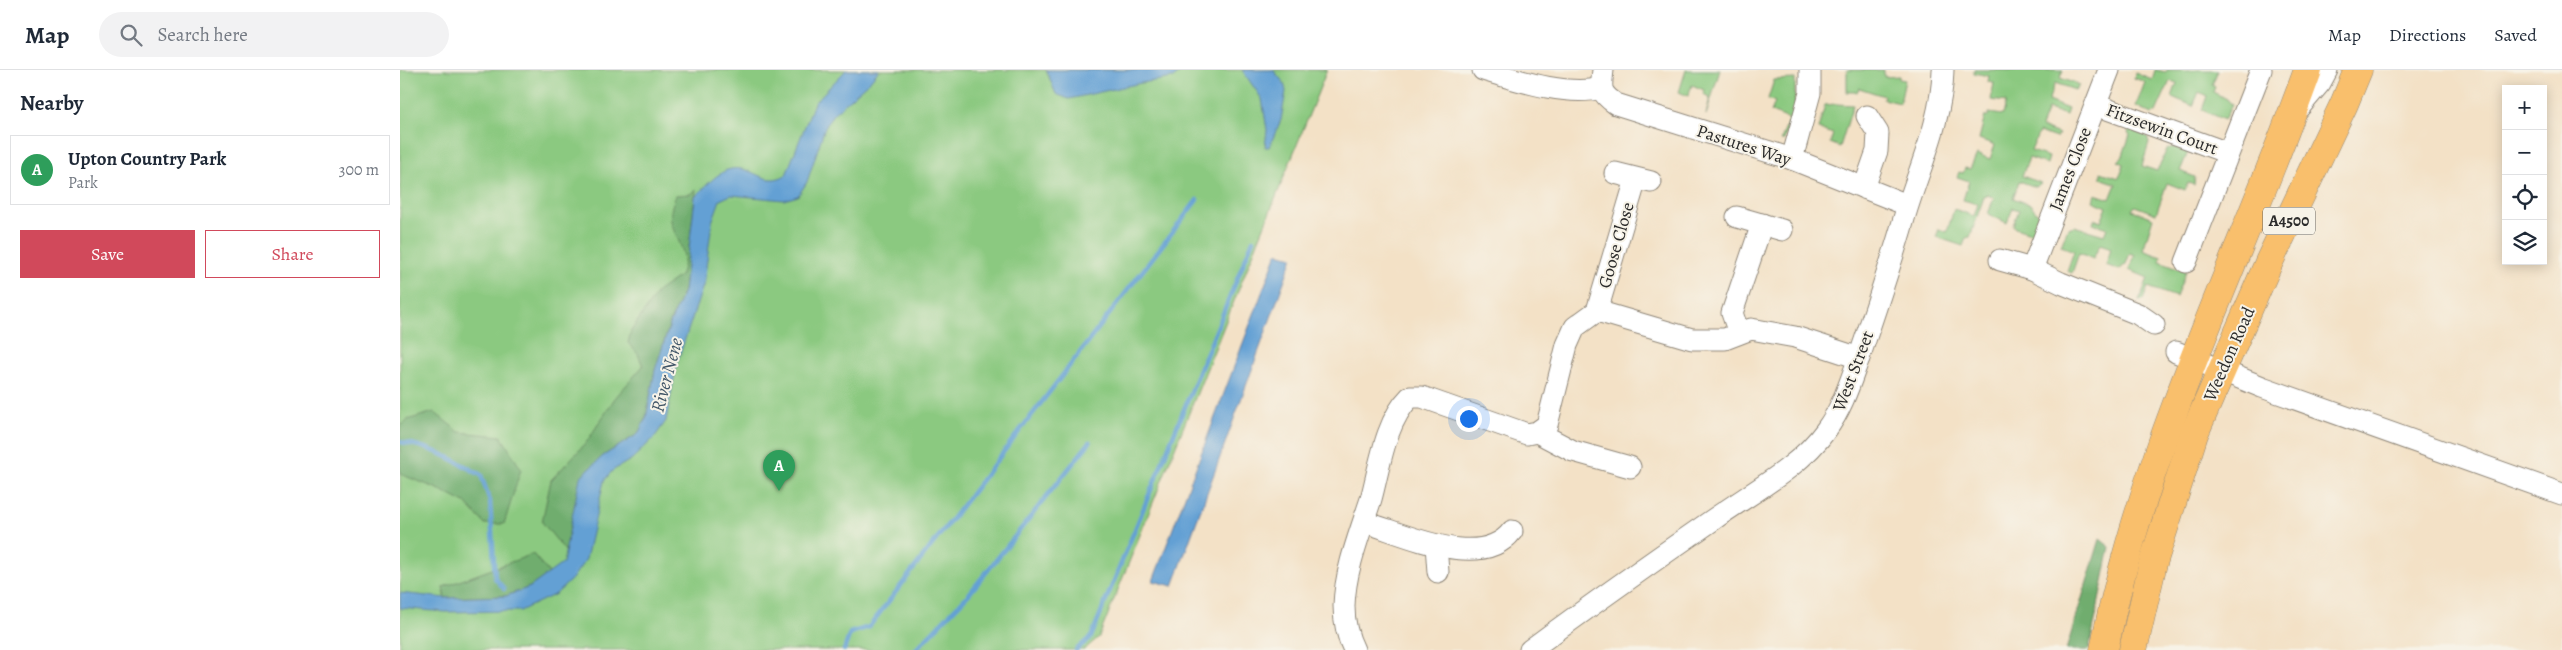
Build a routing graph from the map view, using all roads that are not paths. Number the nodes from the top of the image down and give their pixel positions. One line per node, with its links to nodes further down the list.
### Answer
1 (1484, 70): 9 (street)
2 (1810, 70): 14 (street)
3 (1943, 70): 17 (street, West Street)
4 (2109, 70): 10 (street, James Close)
5 (2261, 70): 13 (street, Fitzsewin Court)
6 (2308, 70): 12 (highway, Weedon Road / A4500)
7 (2327, 70): 12 (street, Weedon Road)
8 (2358, 70): 29 (highway, Weedon Road / A4500)
9 (1602, 79): 14 (street, Pastures Way)
10 (2096, 105): 13 (street, Fitzsewin Court); 23 (street, James Close)
11 (1867, 116): 16 (street)
12 (2291, 118): 27 (highway, Weedon Road / A4500)
13 (2228, 153): 22 (street, Fitzsewin Court)
14 (1792, 160): 16 (street, Pastures Way)
15 (1615, 173): 24 (street, Goose Close)
16 (1864, 188): 17 (street, Pastures Way)
17 (1907, 205): 28 (street, West Street)
18 (1737, 217): 19 (street)
19 (1762, 224): 20 (street); 26 (street)
20 (1782, 230)
21 (2000, 260): 23 (street)
22 (2186, 262)
23 (2032, 269): 25 (street)
24 (1597, 311): 26 (street); 30 (street)
25 (2154, 325)
26 (1739, 333): 28 (street)
27 (2185, 357): 29 (street); 39 (highway, Weedon Road / A4500)
28 (1859, 358): 38 (street, West Street)
29 (2222, 372): 32 (street); 40 (highway, Weedon Road / A4500)
30 (1538, 432): 31 (street); 33 (street)
31 (1630, 467)
32 (2562, 494)
33 (1364, 522): 35 (street); 37 (street)
34 (1512, 532): 35 (street)
35 (1436, 545): 36 (street)
36 (1438, 572)
37 (1354, 650)
38 (1530, 650)
39 (2104, 650)
40 (2133, 650)

